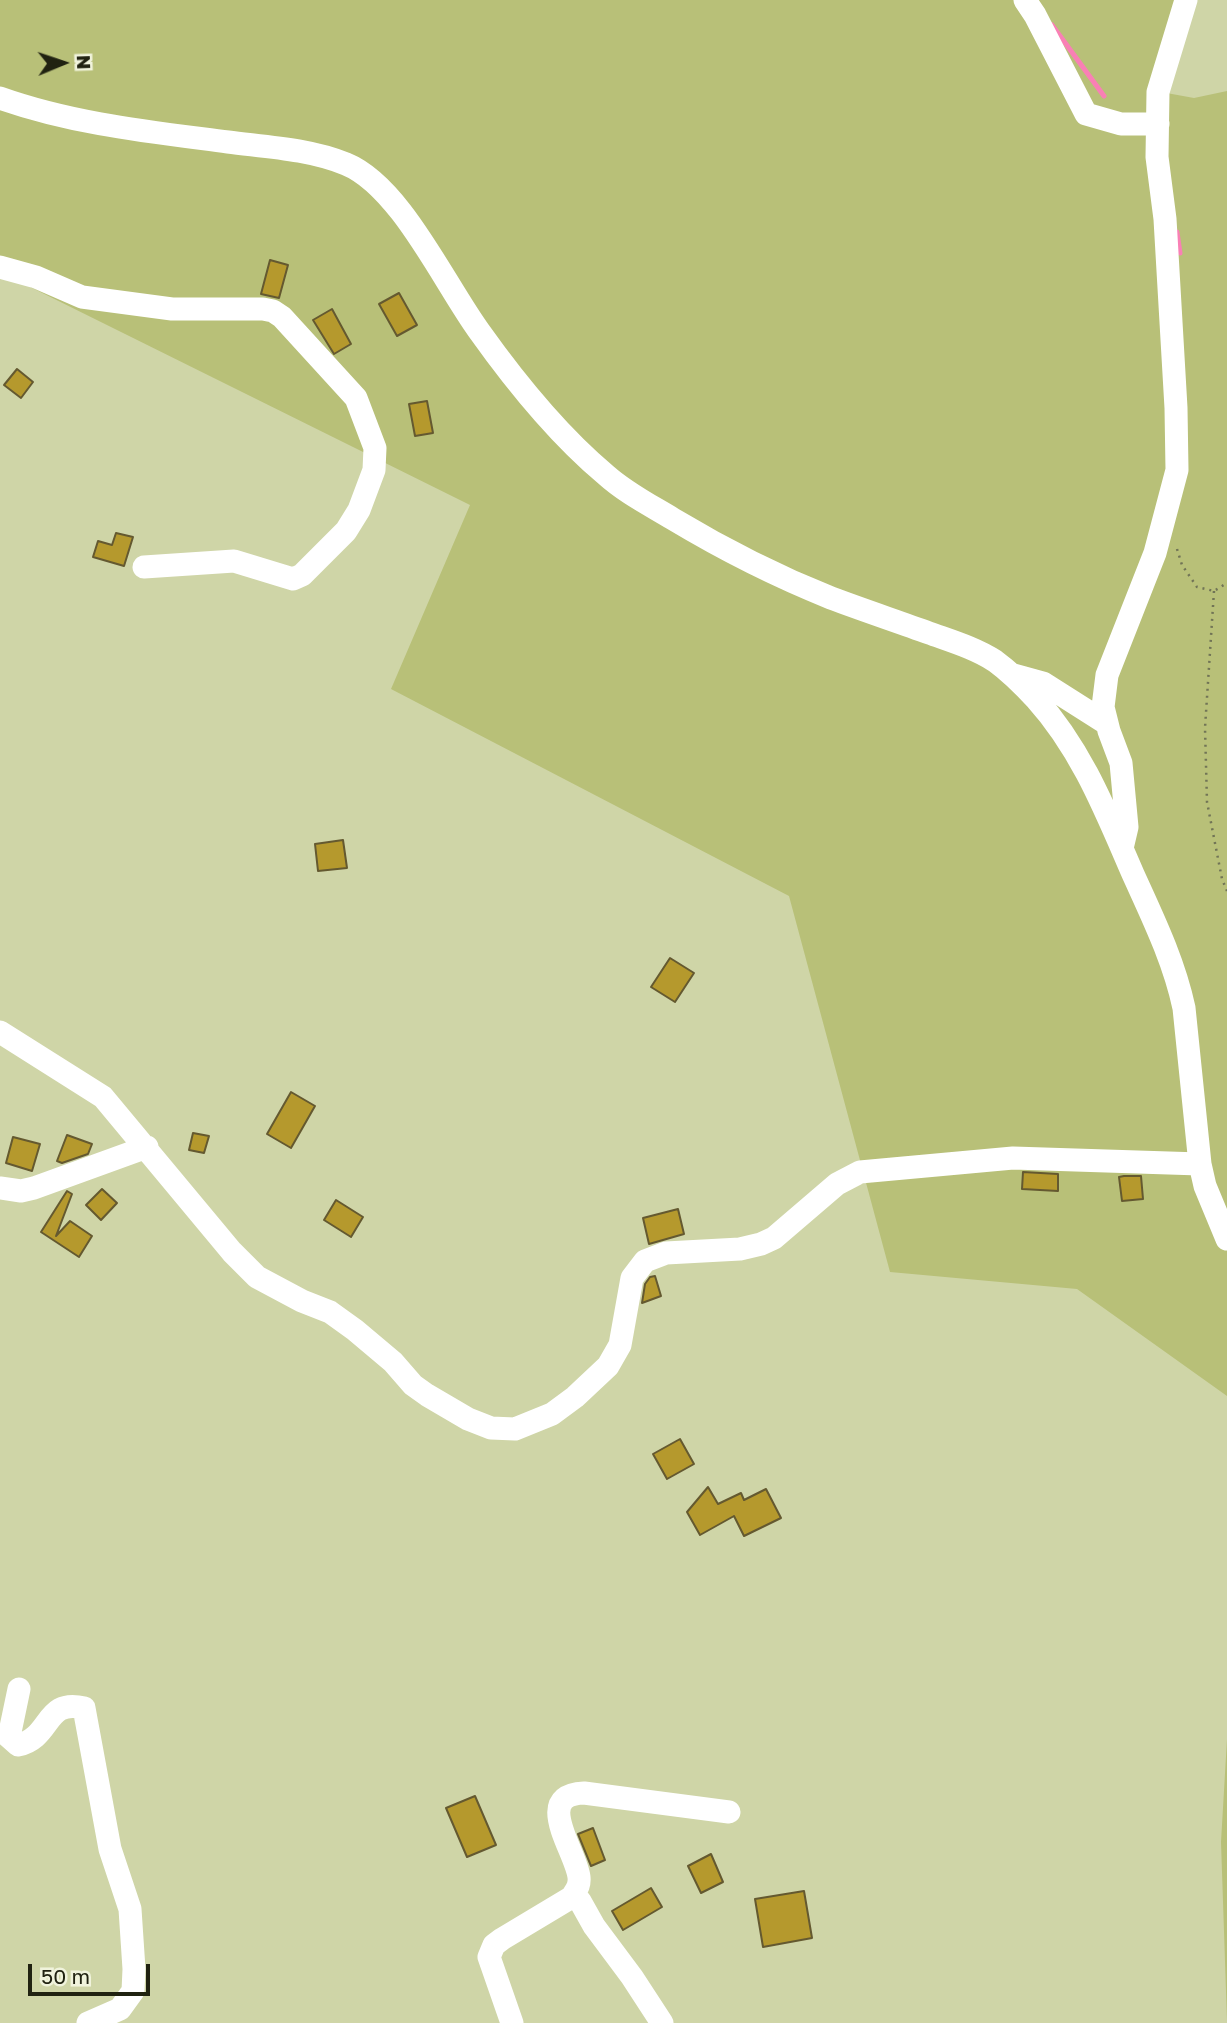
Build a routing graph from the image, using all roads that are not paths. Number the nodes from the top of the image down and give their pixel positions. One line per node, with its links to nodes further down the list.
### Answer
1 (1025, 0): 4 (street)
2 (1186, 0): 4 (street)
3 (0, 99): 7 (street)
4 (1158, 124): 8 (street)
5 (0, 267): 6 (street)
6 (144, 567)
7 (1011, 675): 8 (street); 9 (street)
8 (1106, 723): 9 (street)
9 (1122, 848): 12 (street)
10 (0, 1032): 11 (street)
11 (147, 1147): 12 (street); 13 (street)
12 (1200, 1164): 14 (street)
13 (0, 1188)
14 (1227, 1239)
15 (19, 1689): 18 (street)
16 (729, 1812): 17 (street)
17 (572, 1897): 19 (street); 20 (street)
18 (88, 2023)
19 (512, 2023)
20 (662, 2023)

